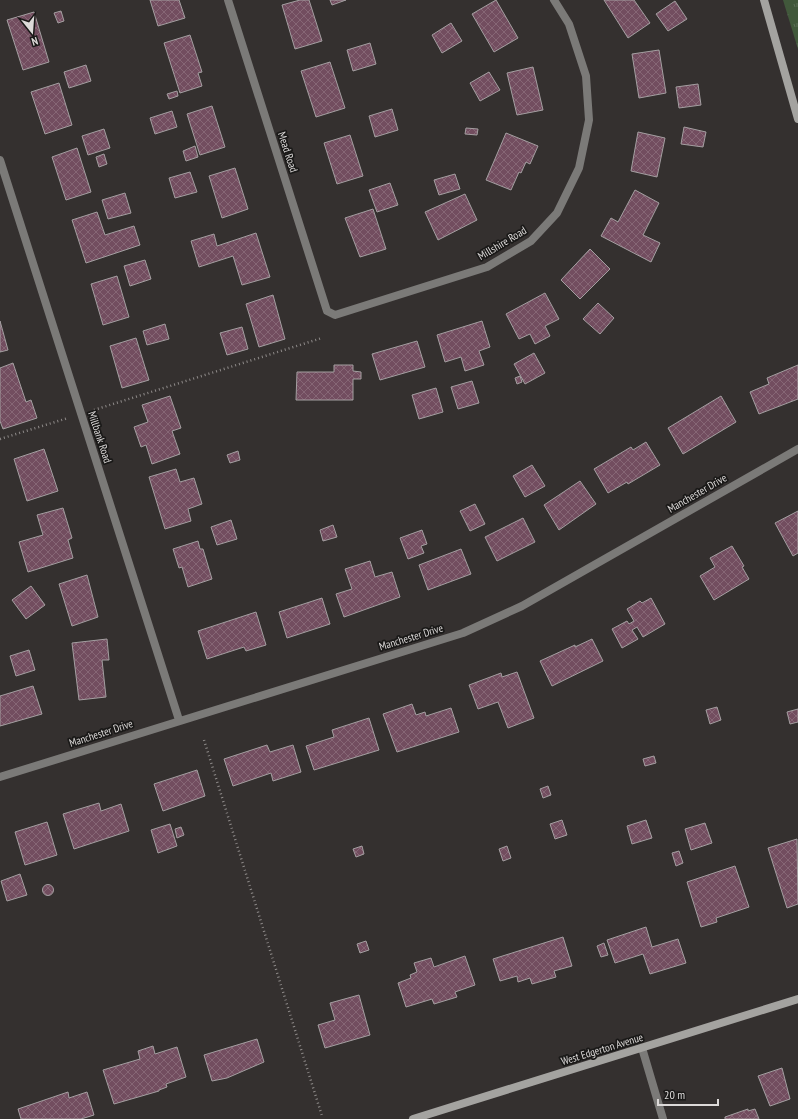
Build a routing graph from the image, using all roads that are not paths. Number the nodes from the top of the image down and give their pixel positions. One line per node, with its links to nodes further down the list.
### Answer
1 (228, 0): 6 (street, Mead Road)
2 (554, 0): 6 (street, Millshire Road)
3 (764, 0): 4 (street)
4 (798, 116)
5 (0, 160): 8 (street, Millbank Road)
6 (327, 311)
7 (798, 449): 8 (street, Manchester Drive)
8 (180, 720): 9 (street, Manchester Drive)
9 (0, 777)
10 (798, 998): 11 (street, West Edgerton Avenue)
11 (642, 1048): 12 (street, West Edgerton Avenue); 13 (street)
12 (413, 1119)
13 (663, 1119)

